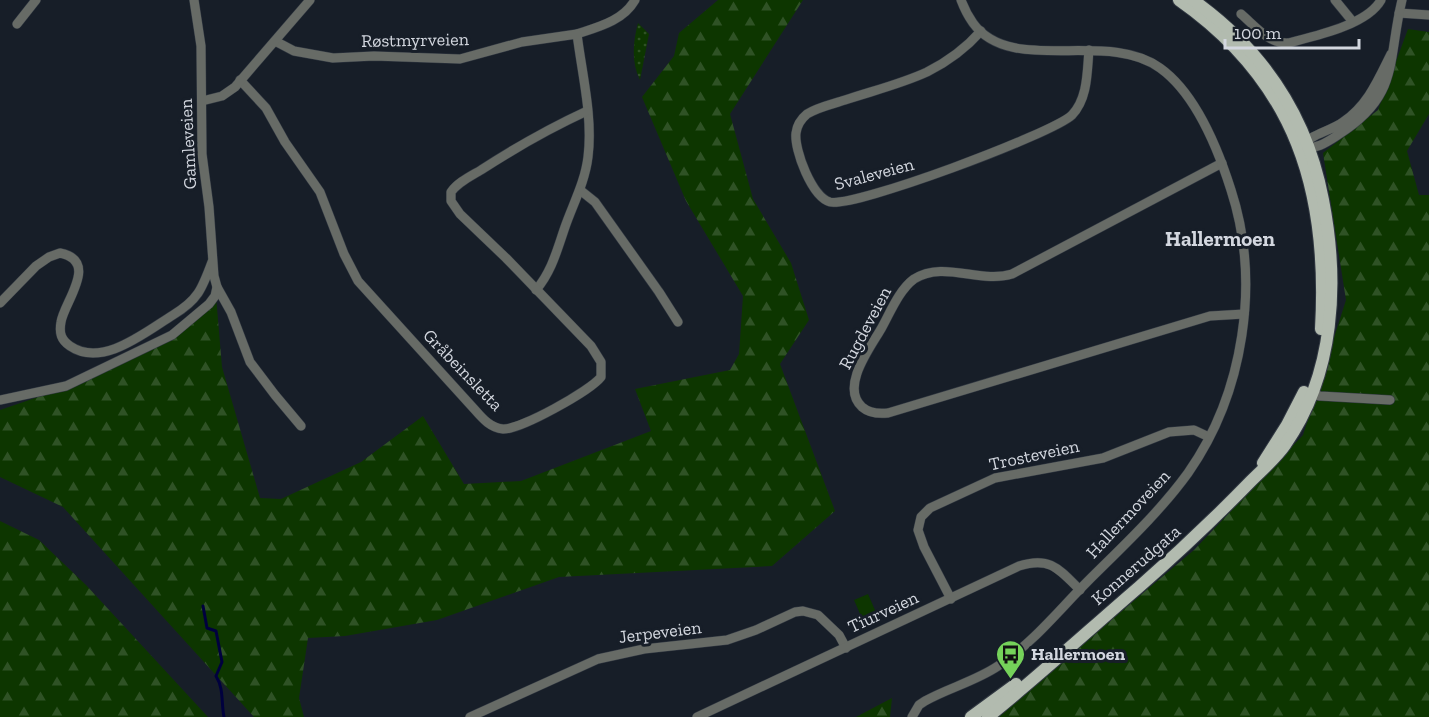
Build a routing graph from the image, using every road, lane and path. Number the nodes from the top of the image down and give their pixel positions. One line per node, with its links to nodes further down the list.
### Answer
1 (36, 0): 15 (street)
2 (194, 0): 21 (street, Gamleveien)
3 (310, 0): 18 (street)
4 (635, 0): 17 (street, Røstmyrveien)
5 (961, 0): 16 (street, Hallermoveien)
6 (1179, 0): 23 (main road, Konnerudgata)
7 (1193, 0): 23 (main road, Konnerudgata)
8 (1335, 0): 14 (street)
9 (1381, 0): 14 (street)
10 (1402, 0): 11 (street)
11 (1399, 13): 13 (street); 23 (street)
12 (1241, 14): 14 (street)
13 (1429, 15)
14 (1353, 22)
15 (17, 24)
16 (981, 32): 19 (street, Hallermoveien); 19 (street, Svaleveien)
17 (577, 34): 18 (street, Røstmyrveien); 22 (street)
18 (275, 40): 20 (street)
19 (1089, 50): 24 (street, Hallermoveien)
20 (240, 80): 21 (street); 28 (street, Gråbeinsletta)
21 (202, 101): 26 (street, Gamleveien)
22 (587, 111): 25 (street); 28 (street, Gråbeinsletta)
23 (1306, 145): 32 (main road, Konnerudgata)
24 (1222, 163): 30 (street, Hallermoveien); 30 (street, Rugdeveien)
25 (580, 190): 28 (street); 31 (street)
26 (212, 259): 27 (street, Gamleveien); 29 (street)
27 (217, 287): 33 (street); 35 (street, Gamleveien)
28 (536, 290)
29 (0, 303)
30 (1244, 314): 36 (street, Hallermoveien)
31 (678, 322)
32 (1308, 393): 34 (street); 40 (main road, Konnerudgata)
33 (0, 399)
34 (1390, 400)
35 (301, 426)
36 (1209, 437): 37 (street, Hallermoveien); 38 (street, Trosteveien)
37 (1080, 590): 38 (street, Tiurveien); 43 (street, Hallermoveien)
38 (951, 598): 39 (street, Tiurveien)
39 (846, 648): 41 (street, Jerpeveien); 42 (street, Tiurveien)
40 (1039, 673): 44 (main road, Konnerudgata); 45 (main road, Konnerudgata)
41 (470, 717)
42 (697, 717)
43 (912, 717)
44 (971, 717)
45 (988, 717)

